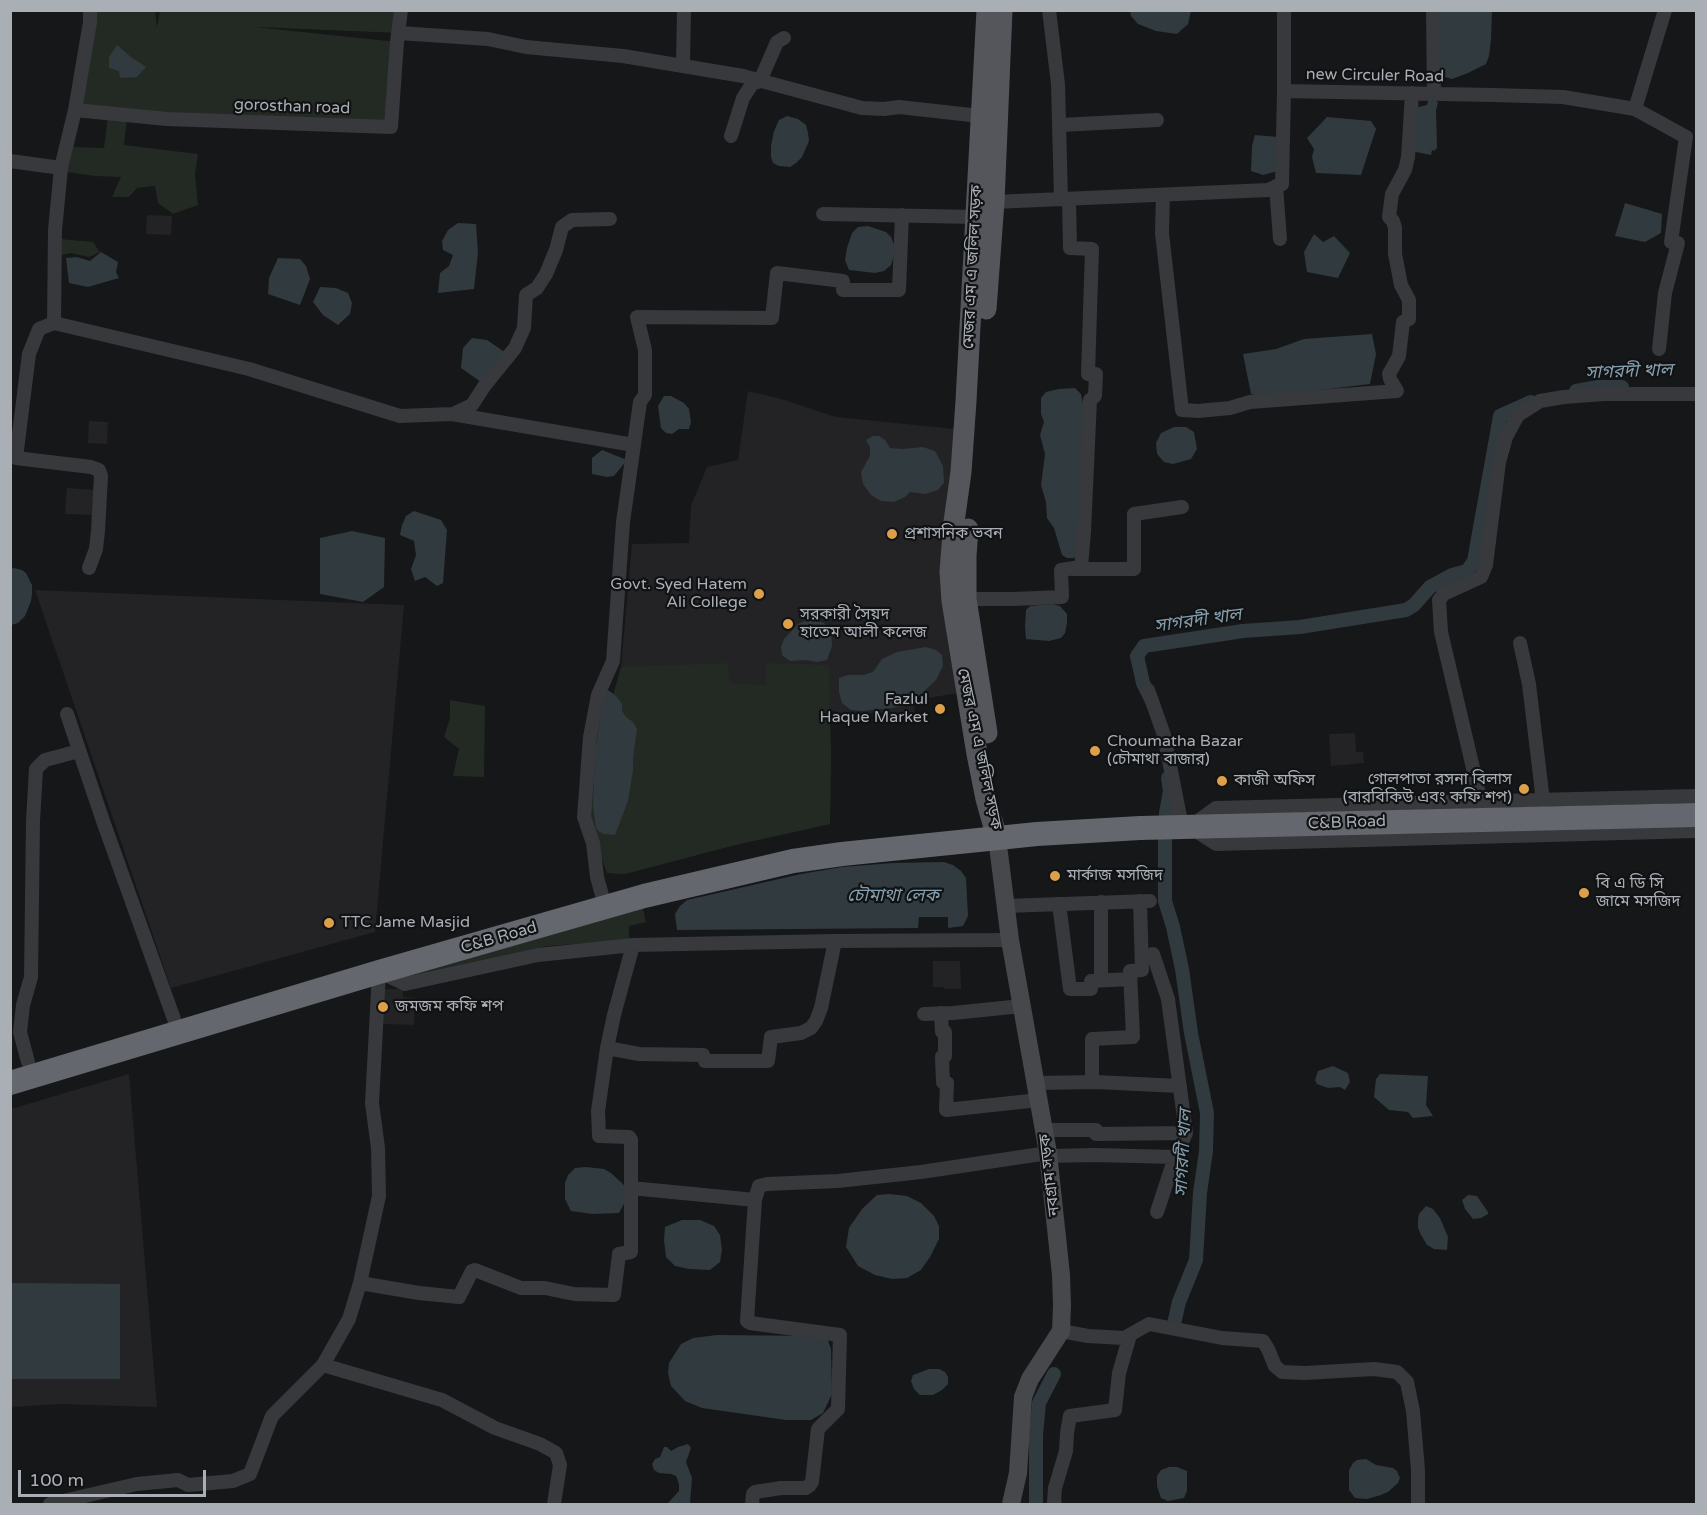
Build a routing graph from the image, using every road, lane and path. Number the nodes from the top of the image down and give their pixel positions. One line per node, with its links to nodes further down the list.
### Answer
1 (90, 10): 18 (street)
2 (402, 10): 10 (street, gorosthan road)
3 (684, 10): 12 (street)
4 (987, 10): 19 (main road, মেজর এম এ জলিল সড়ক)
5 (1002, 10): 19 (main road, মেজর এম এ জলিল সড়ক)
6 (1049, 10): 21 (street)
7 (1284, 10): 14 (street)
8 (1434, 10): 16 (street)
9 (1665, 10): 17 (street)
10 (399, 33): 12 (street); 18 (street, gorosthan road)
11 (784, 38): 13 (street)
12 (683, 66): 13 (street)
13 (760, 81): 19 (street); 22 (street)
14 (1284, 91): 15 (street, new Circuler Road); 25 (street, new Circuler Road)
15 (1412, 93): 16 (street, new Circuler Road); 26 (street)
16 (1434, 94): 17 (street, new Circuler Road)
17 (1635, 109): 35 (street, new Circuler Road)
18 (75, 110): 24 (street)
19 (989, 118): 28 (main road, মেজর এম এ জলিল সড়ক); 31 (main road, মেজর এম এ জলিল সড়ক)
20 (1157, 120): 21 (street)
21 (1060, 125): 27 (street)
22 (732, 136)
23 (10, 161): 24 (street)
24 (61, 168): 34 (street)
25 (1276, 186): 26 (street); 33 (street)
26 (1163, 195): 27 (street)
27 (1065, 199): 28 (street); 41 (street)
28 (994, 202): 42 (main road, মেজর এম এ জলিল সড়ক)
29 (823, 214): 30 (street)
30 (902, 215): 31 (street); 38 (street)
31 (976, 217): 53 (main road, মেজর এম এ জলিল সড়ক)
32 (610, 219): 37 (street)
33 (1280, 239)
34 (54, 322): 37 (street); 40 (street)
35 (1659, 349)
36 (1696, 394): 49 (street)
37 (452, 414): 38 (street)
38 (634, 445): 54 (street)
39 (1182, 507): 41 (street)
40 (89, 568)
41 (1061, 570): 42 (street)
42 (966, 598): 53 (main road, মেজর এম এ জলিল সড়ক)
43 (1520, 643): 48 (street)
44 (1148, 690): 51 (street)
45 (67, 714): 46 (street)
46 (79, 751): 68 (street); 70 (street)
47 (1696, 796): 48 (street)
48 (1544, 801): 49 (street)
49 (1480, 802): 51 (street)
50 (1696, 815): 51 (highway, C&B Road)
51 (1181, 827): 52 (street); 53 (highway, C&B Road)
52 (1696, 831)
53 (997, 838): 54 (highway, C&B Road); 57 (main road, নবগ্রাম সড়ক); 62 (highway, C&B Road)
54 (602, 896): 68 (highway, C&B Road)
55 (1101, 902): 56 (street); 63 (street); 64 (street)
56 (1059, 904): 57 (street); 64 (street)
57 (1005, 906): 58 (main road, নবগ্রাম সড়ক)
58 (1010, 940): 59 (street); 65 (main road, নবগ্রাম সড়ক)
59 (835, 941): 60 (street); 69 (street)
60 (633, 945): 62 (street); 69 (street)
61 (1153, 954): 73 (street)
62 (379, 972): 72 (highway, C&B Road); 82 (street)
63 (1130, 979): 64 (street); 71 (street)
64 (1101, 980)
65 (1022, 1006): 66 (street); 74 (main road, নবগ্রাম সড়ক)
66 (941, 1013): 67 (street); 74 (street)
67 (924, 1014)
68 (174, 1018): 70 (highway, C&B Road)
69 (607, 1048): 79 (street)
70 (19, 1065)
71 (1092, 1082): 73 (street); 74 (street)
72 (10, 1083)
73 (1180, 1086): 76 (street)
74 (1038, 1092): 75 (main road, নবগ্রাম সড়ক)
75 (1044, 1130): 76 (street); 77 (main road, নবগ্রাম সড়ক)
76 (1186, 1133): 78 (street)
77 (1048, 1154): 78 (street); 80 (street); 83 (main road, নবগ্রাম সড়ক)
78 (1175, 1157): 81 (street)
79 (631, 1188): 80 (street); 82 (street)
80 (755, 1200): 88 (street)
81 (1157, 1212)
82 (360, 1283): 85 (street)
83 (1061, 1331): 84 (street); 89 (main road)
84 (1130, 1335): 90 (street); 91 (street)
85 (323, 1365): 86 (street); 87 (street)
86 (55, 1504)
87 (554, 1504)
88 (752, 1504)
89 (1011, 1504)
90 (1055, 1504)
91 (1418, 1504)

